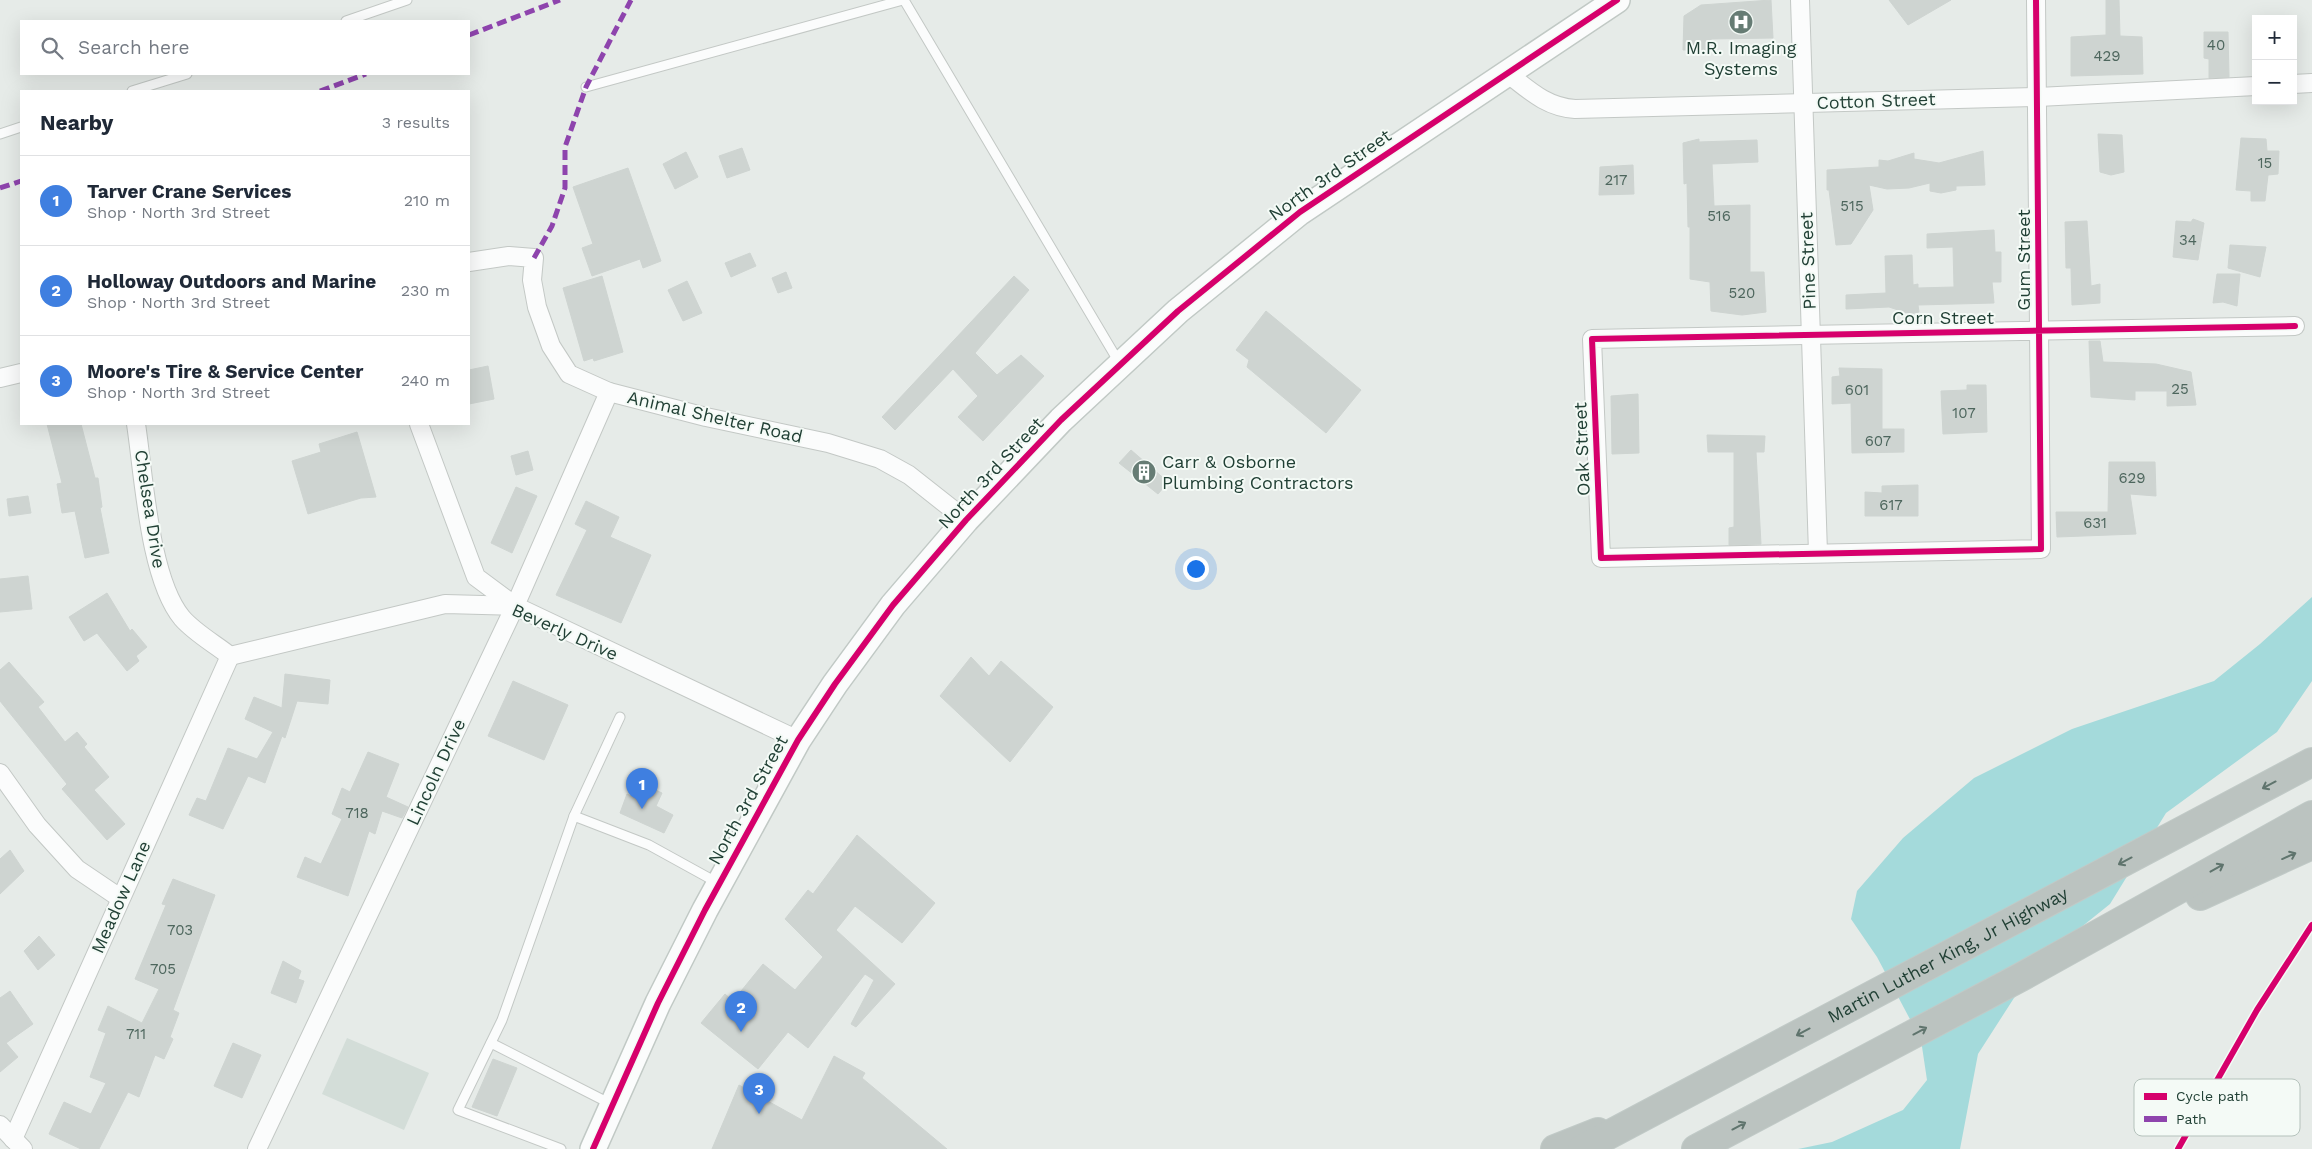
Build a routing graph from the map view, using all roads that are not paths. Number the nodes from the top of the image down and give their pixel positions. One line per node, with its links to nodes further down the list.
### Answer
1 (407, 0): 7 (lane)
2 (903, 0): 13 (lane); 24 (lane)
3 (1617, 0): 6 (main road, North 3rd Street)
4 (1800, 0): 16 (street, Pine Street)
5 (2036, 0): 15 (street, Gum Street)
6 (1593, 8): 8 (main road, North 3rd Street)
7 (349, 20)
8 (1507, 72): 16 (street, Cotton Street); 24 (main road, North 3rd Street)
9 (184, 75): 14 (lane)
10 (2312, 83): 11 (street)
11 (2297, 84)
12 (2252, 86): 15 (street, Cotton Street)
13 (586, 87)
14 (135, 90)
15 (2038, 97): 16 (street, Cotton Street); 21 (street, Gum Street)
16 (1803, 103): 22 (street, Pine Street)
17 (20, 127): 18 (lane)
18 (0, 134)
19 (470, 262): 27 (street, Animal Shelter Road)
20 (2294, 326): 21 (street, Corn Street)
21 (2040, 332): 22 (street, Corn Street); 31 (street, Gum Street)
22 (1810, 334): 23 (street, Corn Street); 31 (street, Pine Street)
23 (1592, 340): 31 (street, Oak Street)
24 (1120, 364): 30 (main road, North 3rd Street)
25 (20, 373): 26 (street)
26 (0, 378)
27 (609, 392): 30 (street, Animal Shelter Road); 32 (street, Lincoln Drive)
28 (136, 425): 33 (street, Chelsea Drive)
29 (420, 425): 32 (street)
30 (966, 520): 35 (main road, North 3rd Street)
31 (1818, 553)
32 (515, 606): 33 (street, Beverly Drive); 35 (street, Beverly Drive); 49 (street, Lincoln Drive)
33 (230, 656): 42 (street, Meadow Lane)
34 (620, 717): 39 (lane)
35 (798, 740): 41 (main road, North 3rd Street)
36 (2312, 762): 46 (highway, Martin Luther King, Jr Highway, one-way to 46)
37 (0, 773): 42 (street)
38 (2312, 815): 43 (highway, one-way to 38)
39 (574, 816): 41 (lane); 44 (lane)
40 (2312, 845): 43 (highway, one-way to 40)
41 (719, 884): 45 (main road, North 3rd Street)
42 (120, 898): 48 (street, Meadow Lane)
43 (2021, 977): 54 (highway, one-way to 43)
44 (491, 1043): 45 (lane); 50 (lane)
45 (613, 1105): 51 (main road, North 3rd Street)
46 (1662, 1106): 52 (highway); 53 (highway, Martin Luther King, Jr Highway)
47 (0, 1125): 48 (street)
48 (18, 1144)
49 (257, 1149)
50 (561, 1149)
51 (593, 1149)
52 (1555, 1149)
53 (1582, 1149)
54 (1696, 1149)

